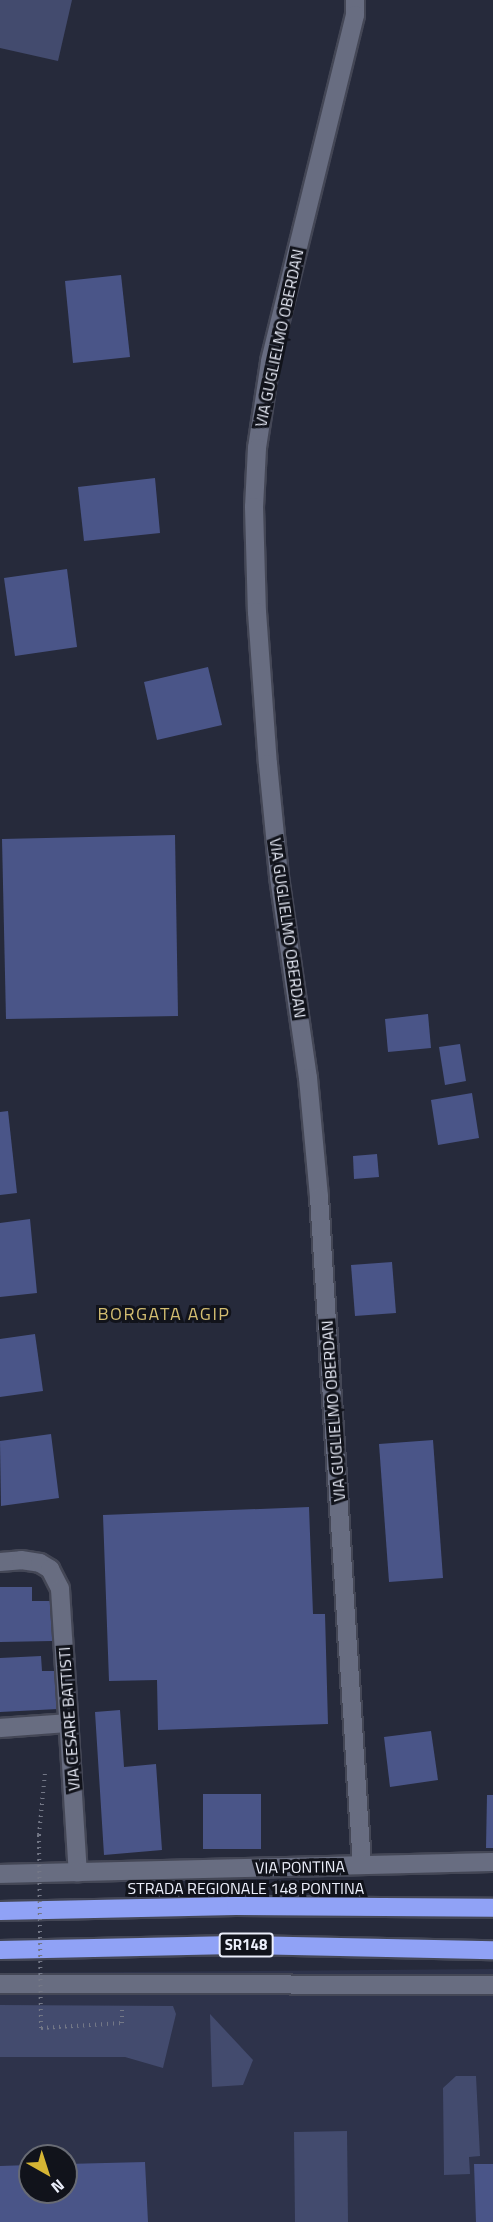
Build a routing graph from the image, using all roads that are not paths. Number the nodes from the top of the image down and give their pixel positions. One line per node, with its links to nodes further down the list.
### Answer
1 (355, 0): 6 (street, VIA GUGLIELMO OBERDAN)
2 (0, 1562): 3 (street, VIA CESARE BATTISTI)
3 (68, 1723): 4 (street); 7 (street, VIA CESARE BATTISTI)
4 (0, 1728)
5 (493, 1862): 6 (street, VIA PONTINA)
6 (362, 1866): 7 (street, VIA PONTINA)
7 (78, 1872): 8 (street, VIA PONTINA)
8 (0, 1874)
9 (493, 1908): 10 (highway, STRADA REGIONALE 148 PONTINA)
10 (0, 1911)
11 (0, 1950): 12 (highway, SR148)
12 (493, 1950)
13 (0, 1984): 14 (street)
14 (493, 1985)

